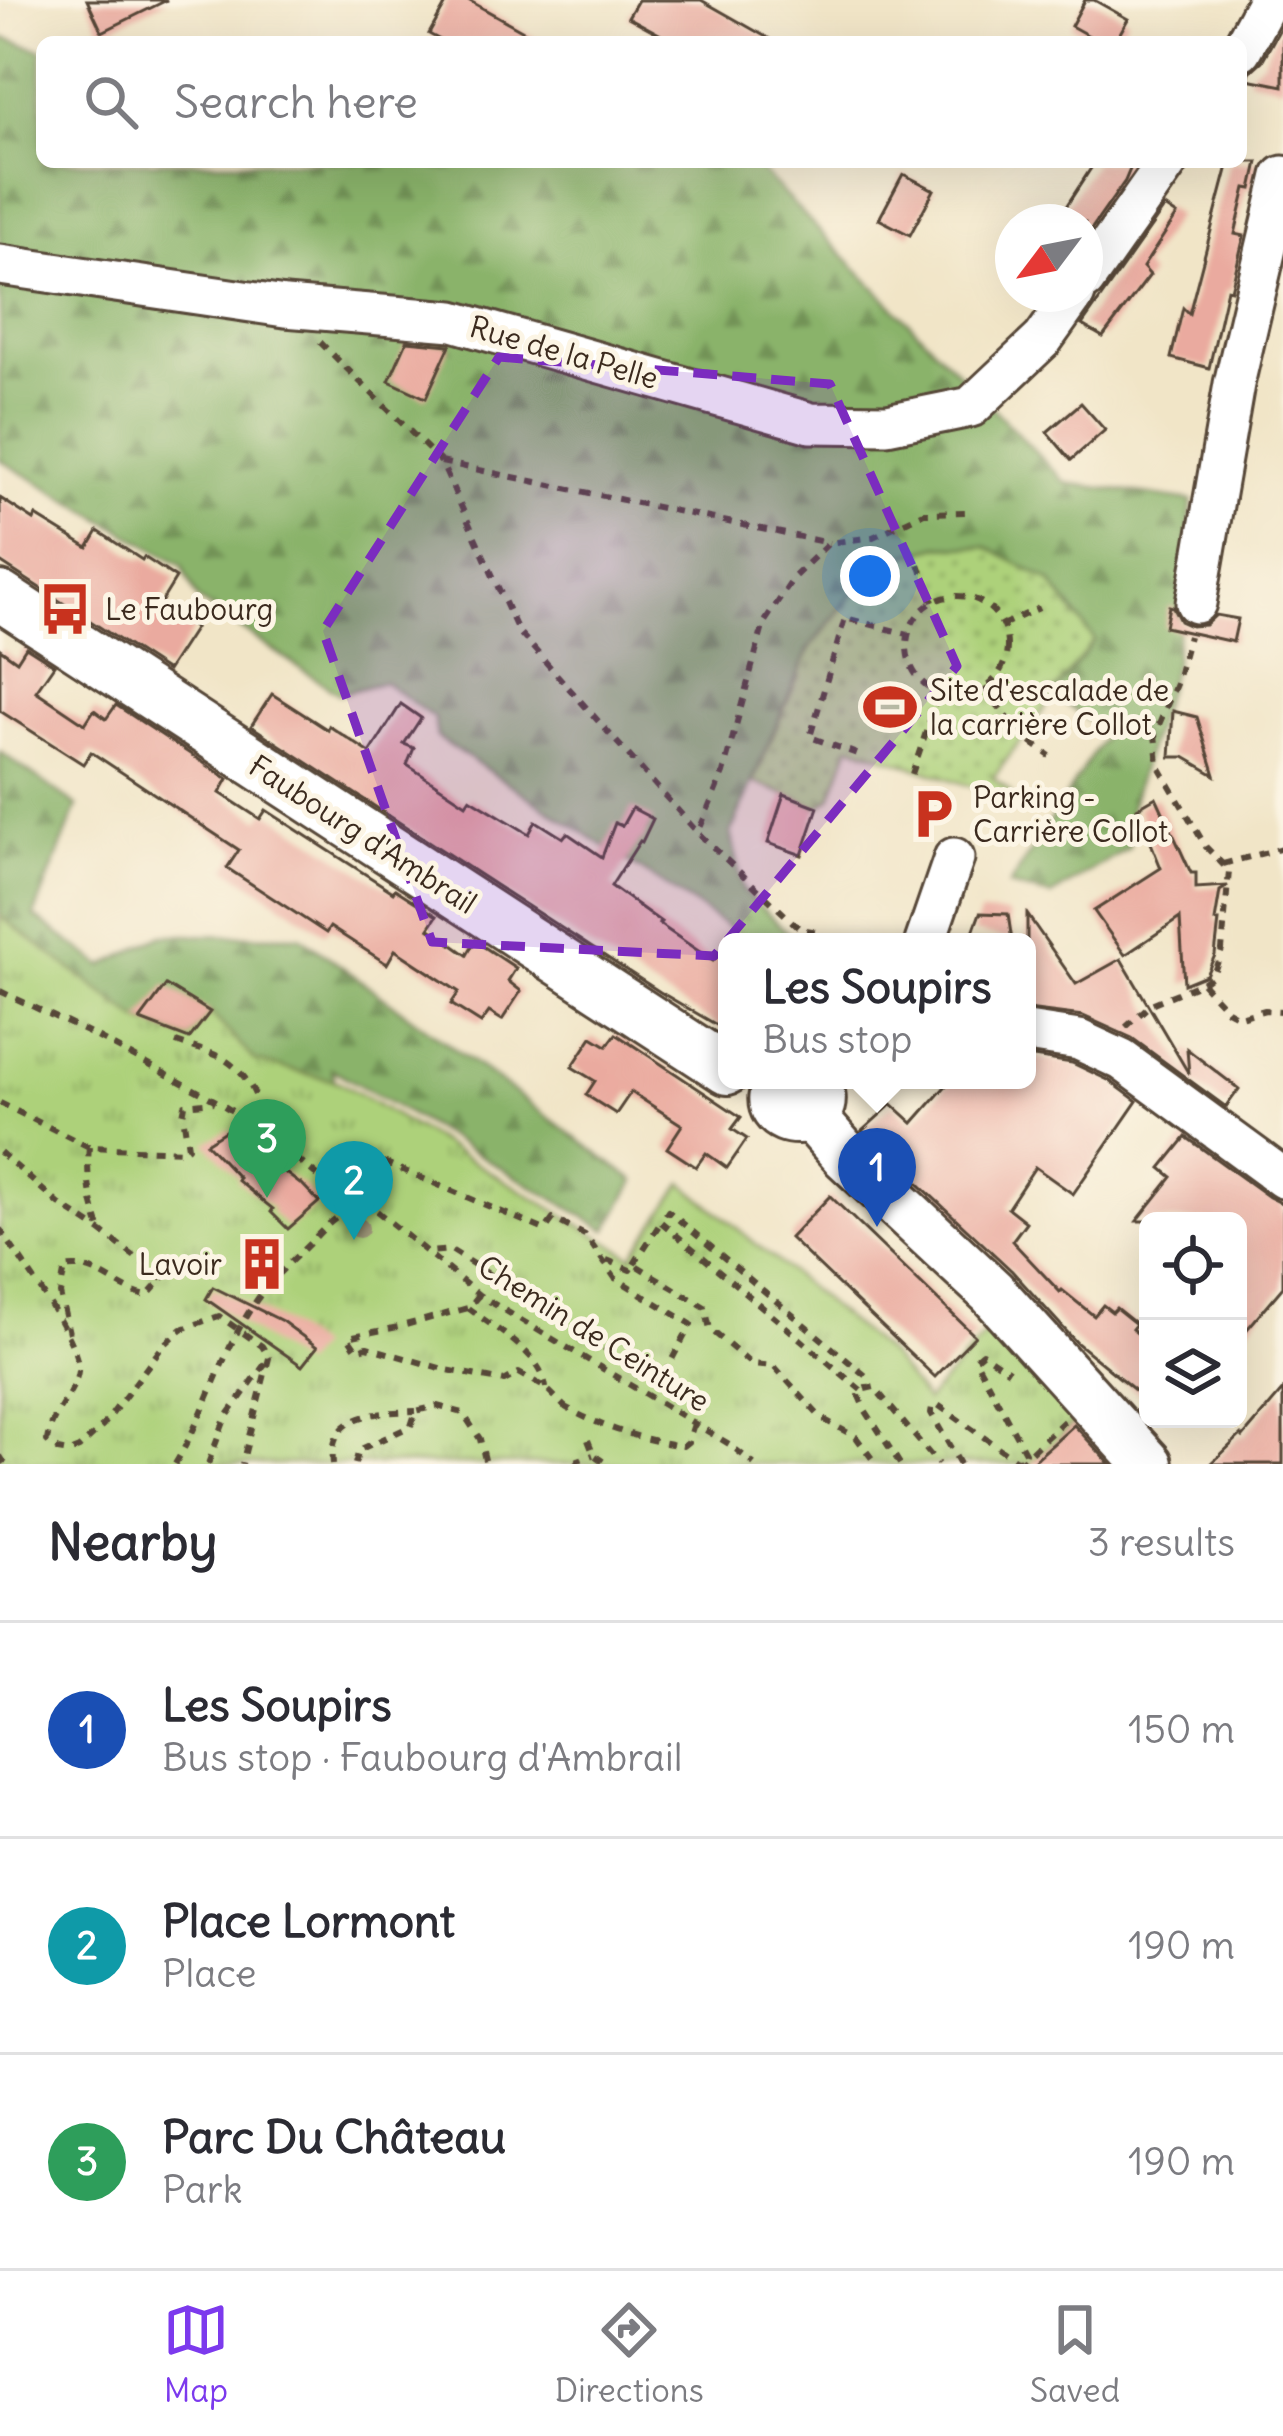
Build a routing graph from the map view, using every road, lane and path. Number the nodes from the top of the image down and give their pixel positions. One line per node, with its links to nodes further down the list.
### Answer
1 (1268, 0): 2 (street)
2 (1247, 39)
3 (1164, 168): 5 (street)
4 (1283, 176): 15 (street)
5 (1103, 254)
6 (0, 265): 7 (street, Rue de la Pelle)
7 (285, 307): 8 (street, Rue de la Pelle); 9 (path)
8 (1062, 312)
9 (441, 462): 11 (path); 24 (path)
10 (965, 512): 11 (path)
11 (829, 543): 24 (path)
12 (919, 564): 14 (path)
13 (0, 596): 36 (main road, Faubourg d'Ambrail)
14 (933, 602): 17 (path); 18 (path)
15 (1196, 603): 27 (path)
16 (1039, 608): 17 (path)
17 (1002, 625): 19 (path)
18 (908, 634): 20 (path); 21 (path)
19 (984, 688): 20 (path); 22 (path)
20 (938, 693): 23 (path)
21 (857, 754)
22 (1050, 756)
23 (911, 773)
24 (698, 832): 28 (path)
25 (1283, 848): 27 (path)
26 (955, 858): 29 (street)
27 (1222, 864): 30 (path)
28 (819, 933)
29 (928, 933)
30 (1202, 983): 32 (path); 34 (path)
31 (0, 991): 38 (path)
32 (1283, 1011)
33 (1036, 1033): 43 (street)
34 (1120, 1033)
35 (176, 1042): 40 (path)
36 (718, 1064)
37 (787, 1089): 81 (main road)
38 (218, 1102): 40 (path); 41 (path)
39 (0, 1103): 41 (path)
40 (263, 1131): 44 (path)
41 (89, 1147): 48 (path)
42 (0, 1152): 48 (path)
43 (1283, 1178)
44 (341, 1195): 45 (path); 50 (path)
45 (350, 1209): 49 (path, Chemin de Ceinture); 54 (path)
46 (661, 1222): 51 (path); 59 (path); 59 (path)
47 (0, 1229): 55 (path)
48 (102, 1232): 55 (path)
49 (430, 1252): 50 (path); 52 (path, Chemin de Ceinture)
50 (603, 1258): 51 (path)
51 (634, 1264): 77 (path)
52 (479, 1295): 53 (path); 62 (path, Chemin de Ceinture)
53 (468, 1308): 58 (path); 58 (path)
54 (240, 1329): 55 (path); 56 (path); 68 (path)
55 (72, 1342)
56 (269, 1358): 69 (path); 70 (path)
57 (1017, 1378): 66 (path)
58 (546, 1388): 62 (path)
59 (864, 1388): 78 (path); 79 (path)
60 (416, 1411): 71 (path); 72 (path); 73 (path)
61 (1070, 1415): 66 (path)
62 (694, 1424): 76 (path, Chemin de Ceinture)
63 (588, 1440): 64 (path)
64 (593, 1455): 74 (path); 75 (path)
65 (0, 1456): 67 (path)
66 (1021, 1462): 80 (path)
67 (5, 1464)
68 (175, 1464)
69 (208, 1464)
70 (242, 1464)
71 (333, 1464)
72 (355, 1464)
73 (486, 1464)
74 (576, 1464)
75 (607, 1464)
76 (754, 1464)
77 (876, 1464)
78 (900, 1464)
79 (938, 1464)
80 (960, 1464)
81 (1148, 1464)

